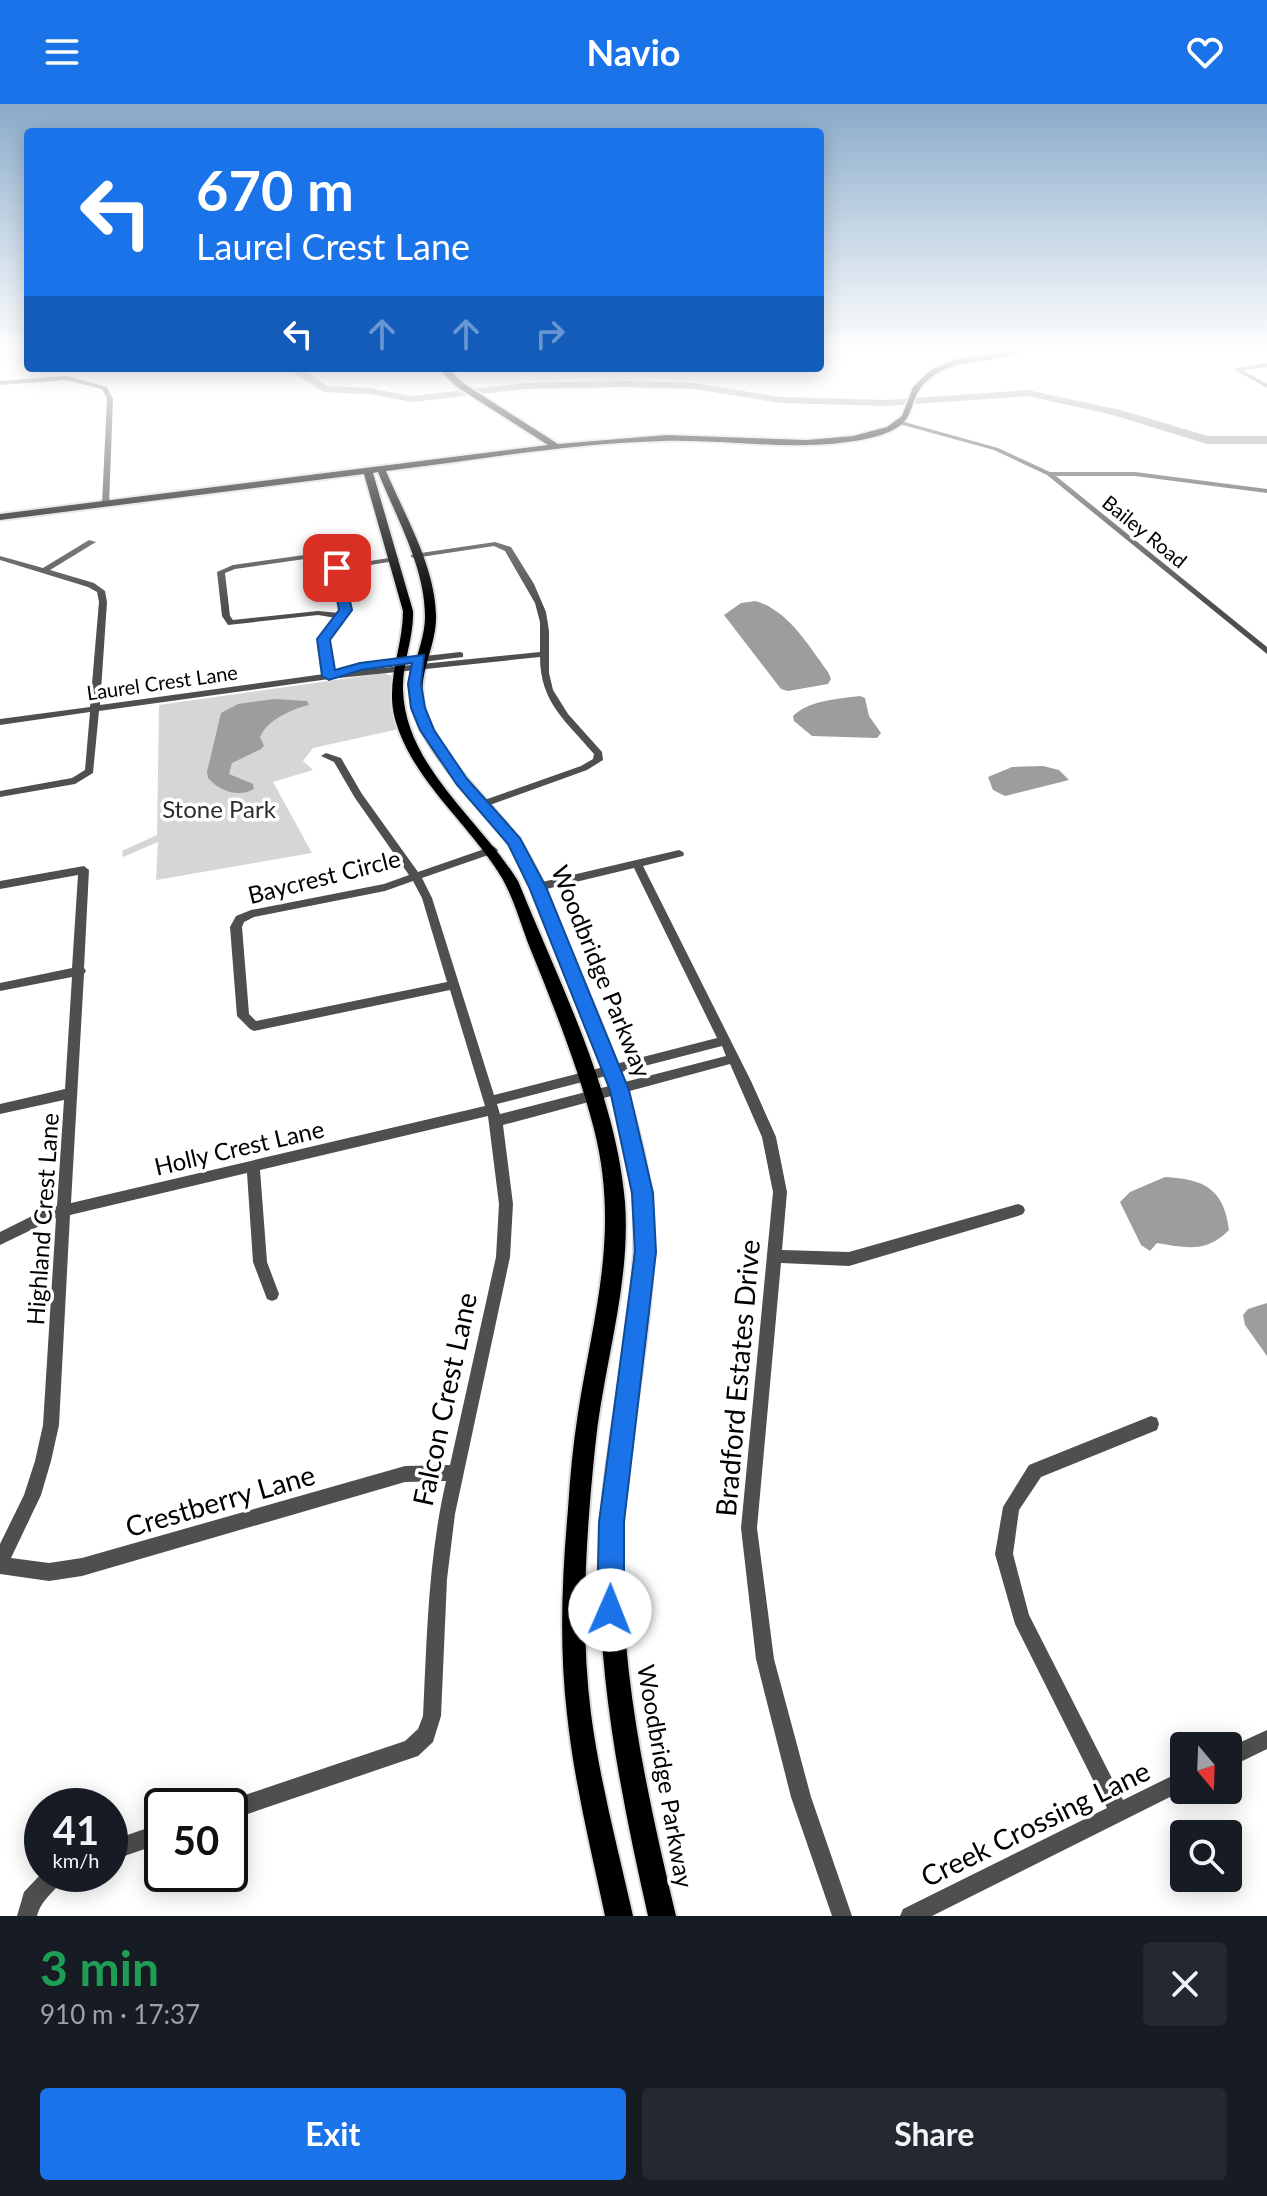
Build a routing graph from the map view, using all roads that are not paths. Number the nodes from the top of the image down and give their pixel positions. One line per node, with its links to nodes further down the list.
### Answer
1 (109, 437): 9 (street)
2 (540, 437): 5 (main road)
3 (858, 437): 5 (main road)
4 (951, 437): 7 (street, Bailey Road)
5 (556, 447): 6 (main road)
6 (374, 470): 9 (main road); 12 (main road, Woodbridge Parkway); 14 (main road)
7 (1049, 474): 8 (street); 18 (street, Bailey Road)
8 (1267, 491)
9 (106, 504): 10 (main road)
10 (0, 517)
11 (92, 542): 16 (street)
12 (414, 556): 19 (street); 20 (main road, Woodbridge Parkway)
13 (0, 558): 16 (street)
14 (395, 559): 15 (street); 21 (main road)
15 (337, 568): 17 (street); 17 (street)
16 (45, 570): 23 (street)
17 (341, 616): 22 (street)
18 (1267, 651)
19 (541, 654): 20 (street, Laurel Crest Lane); 27 (street)
20 (418, 663): 21 (street, Laurel Crest Lane); 27 (main road, Woodbridge Parkway)
21 (401, 665): 22 (street, Laurel Crest Lane); 28 (main road)
22 (329, 676): 23 (street, Laurel Crest Lane)
23 (95, 711): 24 (street, Laurel Crest Lane); 26 (street)
24 (0, 722)
25 (326, 756): 31 (street, Falcon Crest Lane)
26 (0, 794)
27 (483, 804): 33 (main road, Woodbridge Parkway)
28 (493, 850): 31 (street, Baycrest Circle); 40 (main road)
29 (679, 854): 30 (street)
30 (637, 864): 33 (street); 37 (street, Bradford Estates Drive)
31 (416, 876): 35 (street, Falcon Crest Lane); 35 (street, Baycrest Circle)
32 (0, 885): 34 (street, Highland Crest Lane)
33 (538, 887): 39 (main road, Woodbridge Parkway)
34 (80, 971): 36 (street); 41 (street, Highland Crest Lane)
35 (454, 985): 43 (street, Falcon Crest Lane)
36 (0, 987)
37 (723, 1041): 38 (street, Bradford Estates Drive); 39 (street, Holly Crest Lane)
38 (732, 1059): 39 (street, Holly Crest Lane); 48 (street, Bradford Estates Drive)
39 (616, 1081): 40 (street, Holly Crest Lane); 40 (street, Holly Crest Lane); 61 (main road, Woodbridge Parkway)
40 (589, 1088): 43 (street, Holly Crest Lane); 43 (street, Holly Crest Lane); 60 (main road)
41 (72, 1093): 42 (street); 45 (street, Highland Crest Lane)
42 (0, 1109)
43 (493, 1111): 44 (street, Holly Crest Lane); 51 (street, Falcon Crest Lane)
44 (253, 1166): 45 (street, Holly Crest Lane); 49 (street)
45 (64, 1210): 47 (street, Holly Crest Lane); 52 (street, Highland Crest Lane)
46 (1018, 1210): 48 (street)
47 (0, 1239)
48 (775, 1256): 62 (street, Bradford Estates Drive)
49 (272, 1294)
50 (1151, 1424): 57 (street)
51 (454, 1473): 52 (street, Crestberry Lane); 56 (street, Falcon Crest Lane)
52 (0, 1563)
53 (1267, 1739): 54 (street)
54 (1242, 1751)
55 (1170, 1787): 57 (street, Creek Crossing Lane)
56 (248, 1804)
57 (1119, 1812): 63 (street, Creek Crossing Lane)
58 (38, 1892): 59 (street)
59 (27, 1916)
60 (619, 1916)
61 (662, 1916)
62 (842, 1916)
63 (910, 1916)

